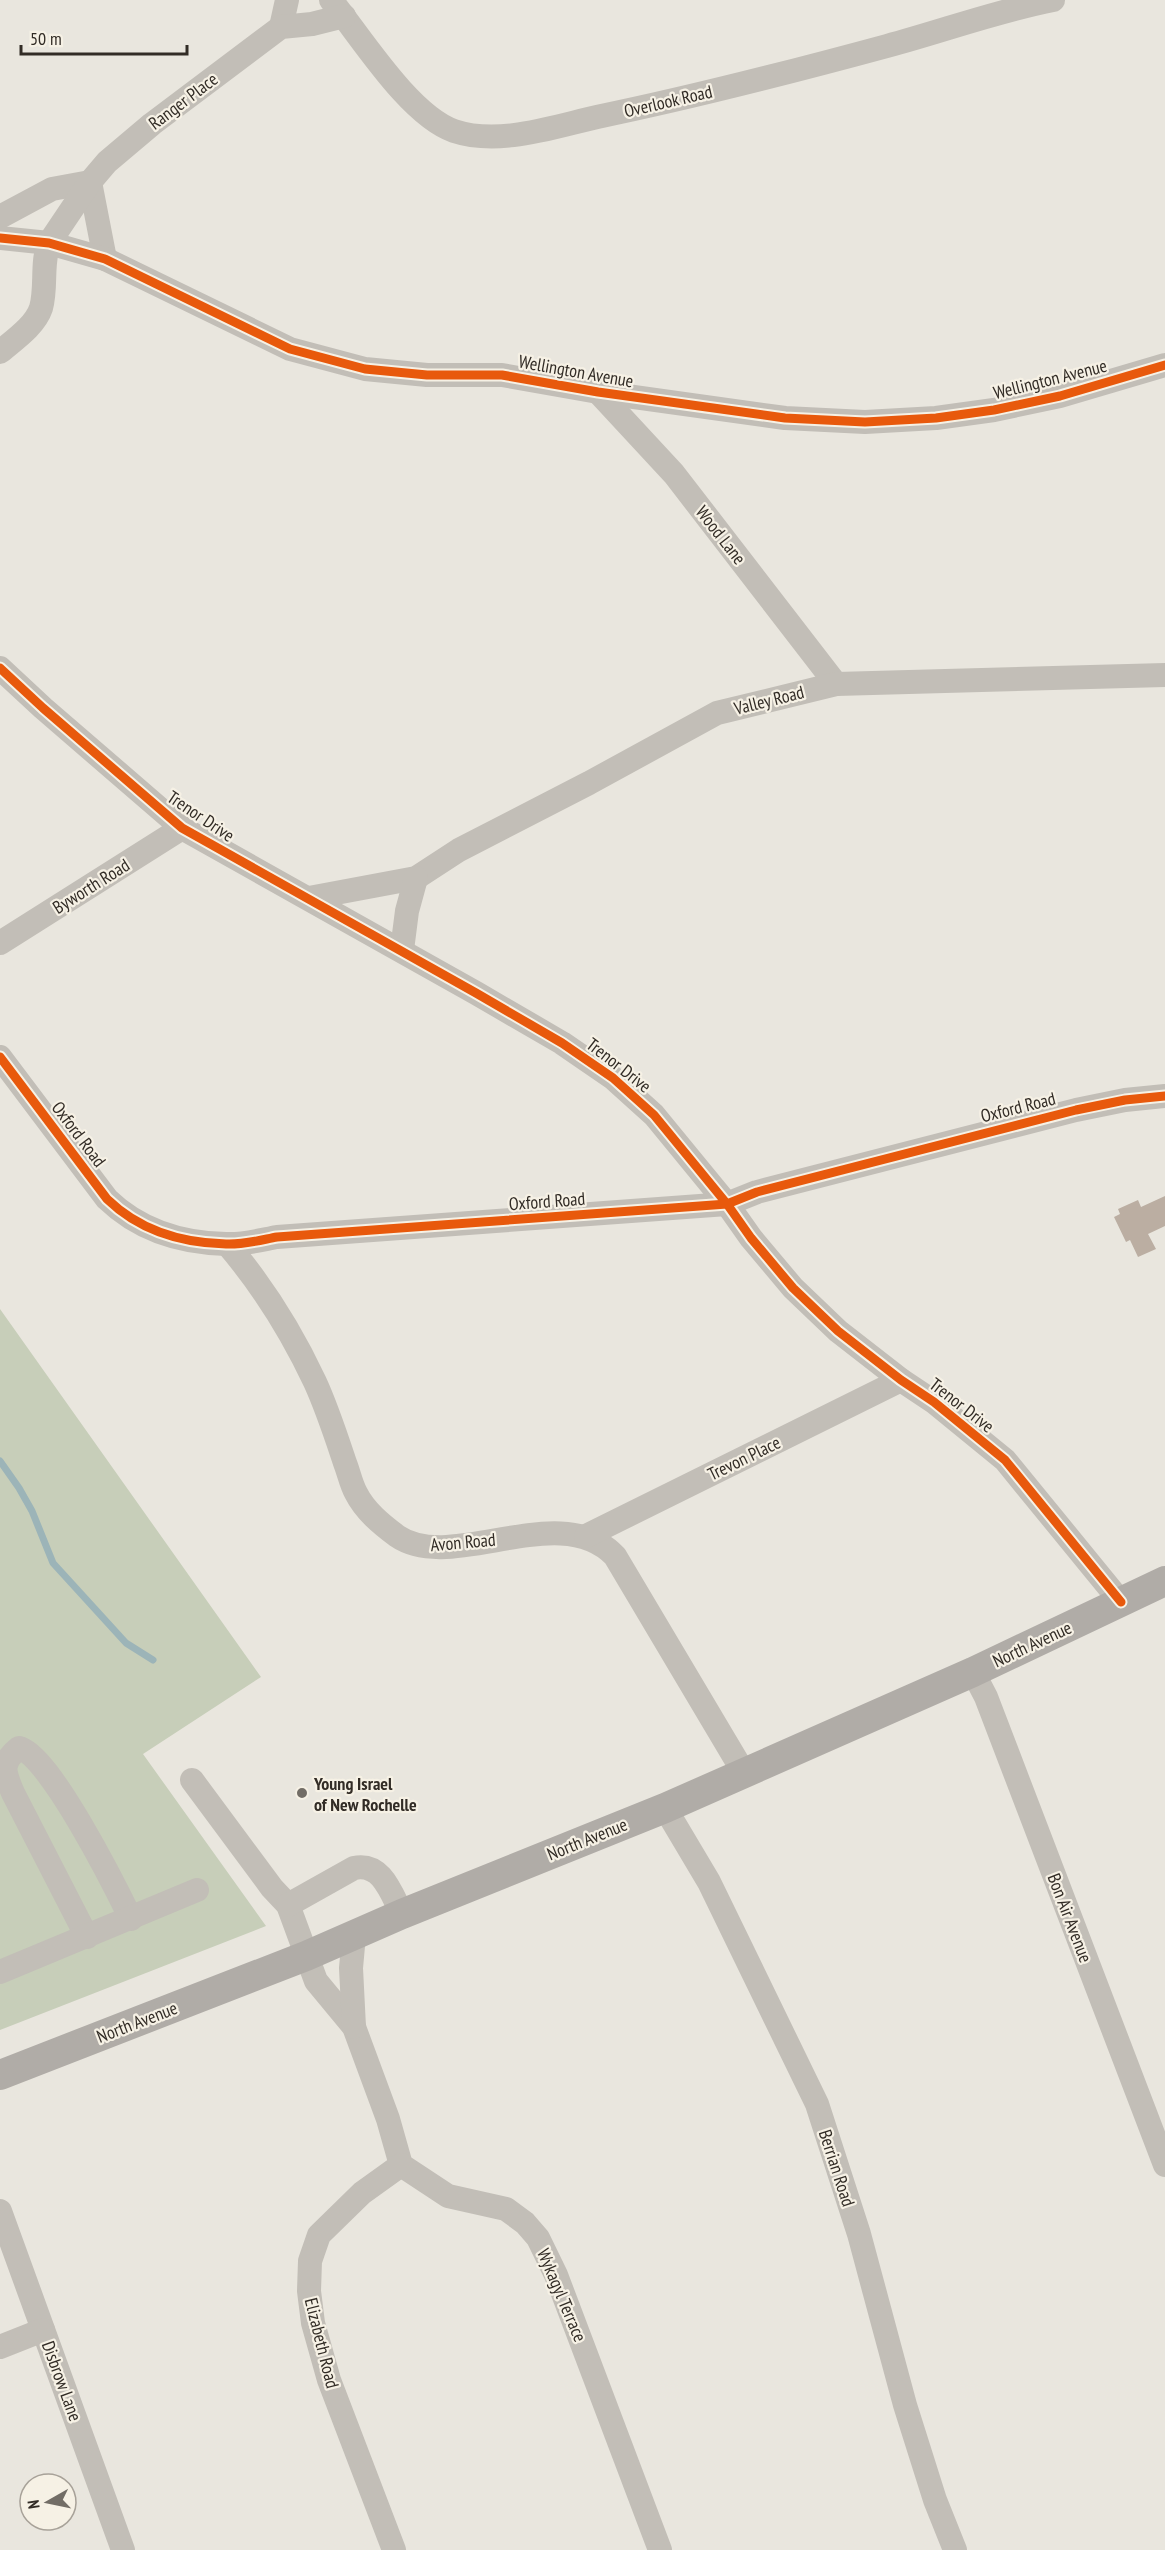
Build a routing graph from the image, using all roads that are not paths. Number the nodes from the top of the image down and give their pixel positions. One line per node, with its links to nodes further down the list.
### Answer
1 (287, 0): 4 (street)
2 (1053, 0): 3 (street, Overlook Road)
3 (338, 8): 4 (street)
4 (281, 27): 5 (street, Ranger Place)
5 (90, 182): 6 (street); 8 (street, Ranger Place); 9 (street)
6 (0, 217)
7 (0, 238): 8 (street, Wellington Avenue)
8 (49, 243): 9 (street, Wellington Avenue); 10 (street)
9 (105, 259): 12 (street, Wellington Avenue)
10 (0, 352)
11 (1165, 365): 12 (street, Wellington Avenue)
12 (598, 392): 15 (street, Wood Lane)
13 (0, 668): 16 (street, Trenor Drive)
14 (1165, 675): 15 (street, Valley Road)
15 (836, 684): 17 (street, Valley Road)
16 (182, 828): 18 (street, Trenor Drive); 19 (street, Byworth Road)
17 (416, 878): 18 (street, Valley Road); 20 (street)
18 (309, 898): 20 (street, Trenor Drive)
19 (0, 943)
20 (402, 950): 23 (street, Trenor Drive)
21 (0, 1057): 24 (street, Oxford Road)
22 (1165, 1096): 23 (street, Oxford Road)
23 (727, 1204): 24 (street, Oxford Road); 25 (street, Trenor Drive)
24 (227, 1244): 26 (street, Avon Road)
25 (901, 1380): 26 (street, Trevon Place); 28 (street, Trenor Drive)
26 (586, 1536): 30 (street, Avon Road)
27 (1165, 1581): 28 (main road, North Avenue)
28 (1121, 1602): 29 (main road, North Avenue)
29 (973, 1672): 30 (main road, North Avenue); 44 (street, Bon Air Avenue)
30 (744, 1773): 32 (main road, North Avenue)
31 (192, 1780): 34 (street)
32 (665, 1808): 35 (main road, North Avenue); 51 (street, Berrian Road)
33 (197, 1890): 36 (street)
34 (288, 1905): 35 (street); 39 (street)
35 (402, 1914): 37 (main road, North Avenue)
36 (131, 1919): 38 (street); 38 (street)
37 (354, 1935): 39 (main road, North Avenue); 41 (street)
38 (87, 1936): 40 (street)
39 (306, 1956): 41 (street); 42 (main road, North Avenue)
40 (0, 1972)
41 (354, 2027): 43 (street)
42 (0, 2075)
43 (401, 2165): 49 (street, Elizabeth Road); 50 (street, Wykagyl Terrace)
44 (1165, 2165)
45 (0, 2211): 46 (street, Disbrow Lane)
46 (43, 2330): 47 (street); 48 (street, Disbrow Lane)
47 (0, 2347)
48 (123, 2550)
49 (394, 2550)
50 (660, 2550)
51 (955, 2550)

